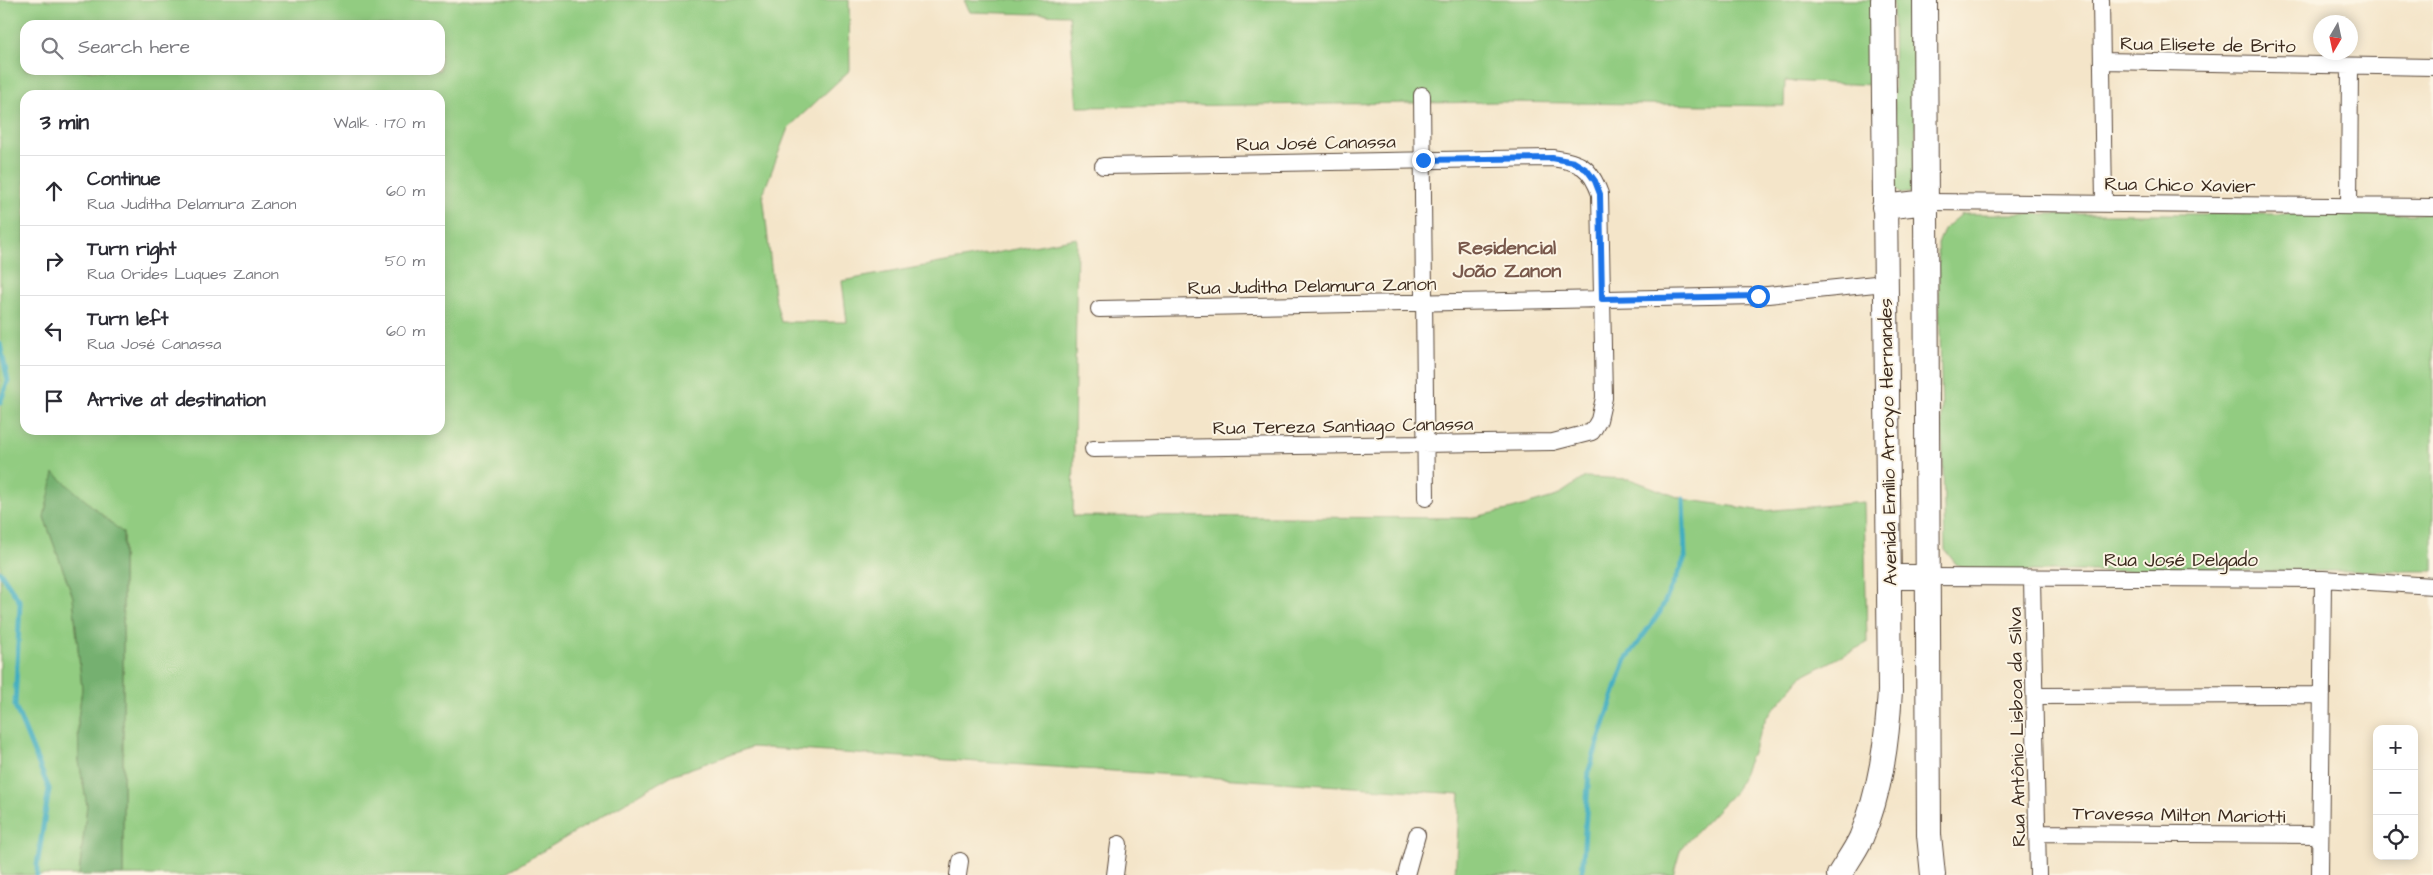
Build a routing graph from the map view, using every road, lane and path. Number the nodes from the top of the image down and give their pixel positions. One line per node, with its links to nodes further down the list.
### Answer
1 (1883, 0): 13 (main road, Avenida Emílio Arroyo Hernandes)
2 (1925, 0): 10 (main road, Avenida Emílio Arroyo Hernandes)
3 (2101, 0): 4 (street)
4 (2102, 61): 5 (street, Rua Elisete de Brito); 11 (street)
5 (2350, 67): 6 (street, Rua Elisete de Brito); 12 (street)
6 (2433, 68)
7 (1422, 95): 8 (street)
8 (1423, 160): 9 (street, Rua José Canassa); 16 (street, Rua José Canassa); 17 (street)
9 (1103, 166)
10 (1927, 202): 11 (street, Rua Chico Xavier); 13 (main road); 23 (main road, Avenida Emílio Arroyo Hernandes)
11 (2104, 202): 12 (street, Rua Chico Xavier)
12 (2349, 206): 14 (street, Rua Chico Xavier)
13 (1884, 207): 15 (main road, Avenida Emílio Arroyo Hernandes)
14 (2433, 207)
15 (1885, 283): 16 (street, Rua Juditha Delamura Zanon); 22 (main road, Avenida Emílio Arroyo Hernandes)
16 (1602, 299): 17 (street, Rua Juditha Delamura Zanon); 19 (street, Rua Tereza Santiago Canassa)
17 (1424, 302): 18 (street, Rua Juditha Delamura Zanon); 19 (street)
18 (1099, 309)
19 (1426, 444): 20 (street, Rua Tereza Santiago Canassa); 21 (street)
20 (1093, 449)
21 (1426, 498)
22 (1889, 577): 23 (main road); 35 (main road, Avenida Emílio Arroyo Hernandes)
23 (1928, 577): 24 (street, Rua José Delgado); 36 (main road, Avenida Emílio Arroyo Hernandes)
24 (2032, 578): 25 (street, Rua José Delgado); 28 (street, Rua Antônio Lisboa da Silva)
25 (2323, 579): 26 (street, Rua José Delgado); 27 (street)
26 (2433, 586)
27 (2322, 695): 28 (street); 31 (street)
28 (2036, 696): 29 (street, Rua Antônio Lisboa da Silva)
29 (2038, 833): 31 (street, Travessa Milton Mariotti); 37 (street, Rua Antônio Lisboa da Silva)
30 (1417, 835): 34 (street)
31 (2320, 835): 38 (street)
32 (1119, 844): 33 (street)
33 (1114, 875)
34 (1406, 875)
35 (1839, 875)
36 (1933, 875)
37 (2038, 875)
38 (2320, 875)

